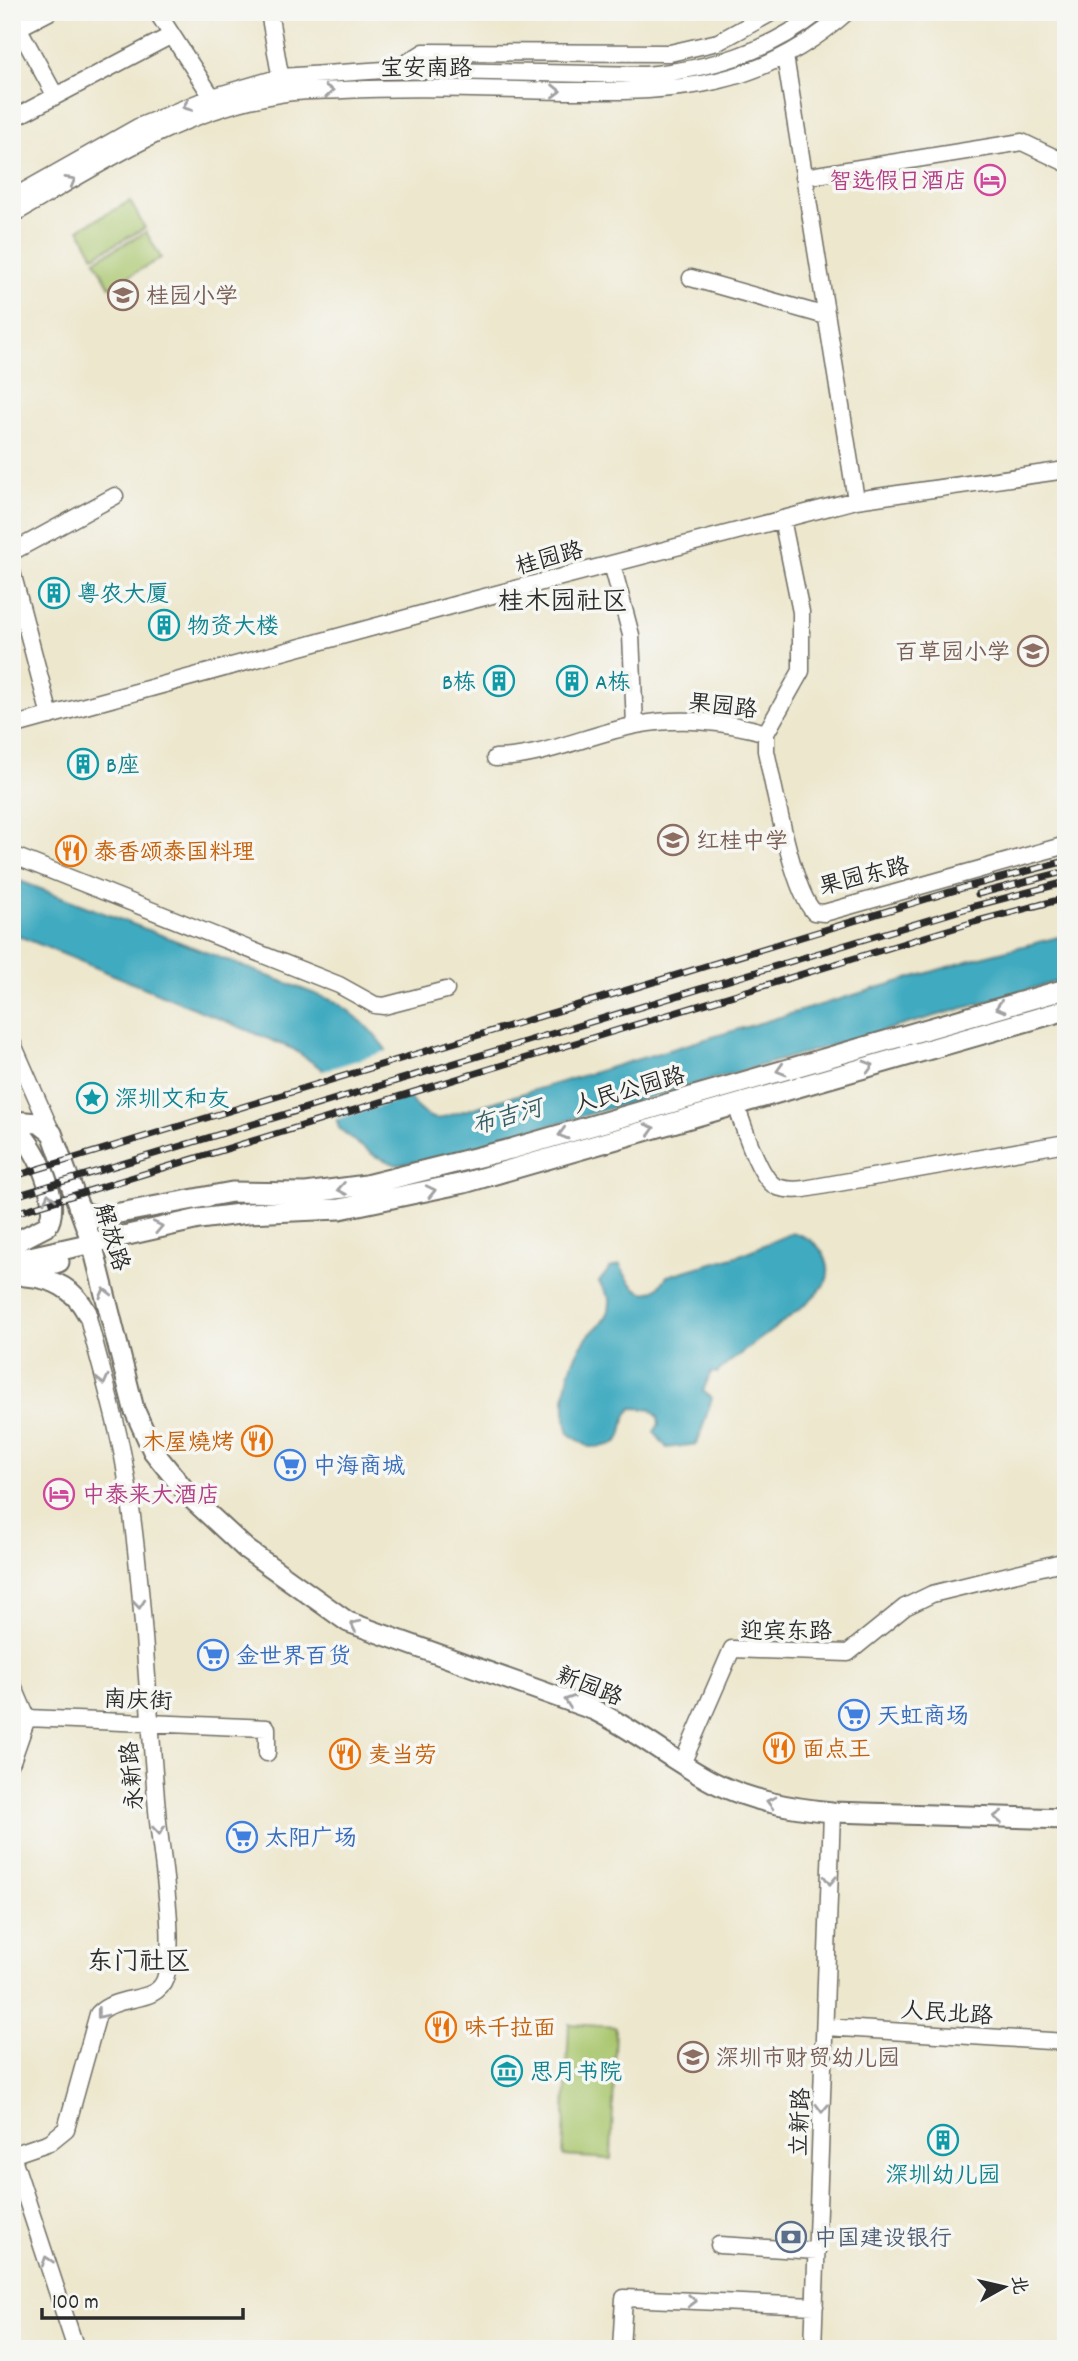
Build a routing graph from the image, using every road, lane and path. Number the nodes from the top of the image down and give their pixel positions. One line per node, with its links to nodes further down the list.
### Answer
1 (50, 12): 7 (street)
2 (157, 12): 8 (street)
3 (269, 12): 13 (street)
4 (773, 12): 9 (street)
5 (819, 12): 11 (street, 宝安南路)
6 (846, 12): 10 (street, 宝安南路)
7 (15, 22): 14 (street)
8 (170, 36): 14 (street); 15 (street)
9 (718, 42): 11 (street); 12 (street)
10 (785, 56): 13 (street, 宝安南路, one-way to 10); 18 (street)
11 (698, 69): 12 (street, 宝安南路)
12 (394, 70): 13 (street, 宝安南路)
13 (282, 85): 15 (street, 宝安南路); 20 (street, 宝安南路, one-way to 13)
14 (55, 95): 16 (street)
15 (212, 97): 19 (street, 宝安南路, one-way to 19)
16 (12, 119)
17 (1066, 163): 18 (street)
18 (804, 177): 22 (street)
19 (12, 198)
20 (12, 215)
21 (691, 278): 22 (street)
22 (826, 316): 25 (street)
23 (1066, 470): 25 (street, 桂园路)
24 (115, 496): 27 (street)
25 (856, 500): 26 (street, 桂园路)
26 (782, 519): 28 (street, 桂园路); 33 (street, 果园路)
27 (12, 552)
28 (612, 564): 30 (street, 桂园路); 31 (street)
29 (12, 572): 30 (street)
30 (50, 716): 32 (street, 桂园路)
31 (635, 725): 33 (street, 果园路); 34 (street, 果园路)
32 (12, 726)
33 (766, 733): 35 (street, 果园东路)
34 (495, 758)
35 (1066, 845)
36 (12, 855): 38 (street)
37 (1066, 989): 46 (main road, 人民公园路, one-way to 46)
38 (446, 990)
39 (1066, 1010): 41 (main road, 人民公园路, one-way to 39)
40 (12, 1042): 44 (street, 解放路)
41 (736, 1105): 45 (street); 47 (main road, 人民公园路, one-way to 41)
42 (12, 1121): 44 (main road)
43 (12, 1126): 48 (main road, one-way to 43)
44 (52, 1133): 46 (main road, 解放路)
45 (1066, 1143)
46 (78, 1206): 47 (main road, 解放路)
47 (92, 1243): 49 (main road, 人民公园路); 51 (main road, 解放路, one-way to 47)
48 (12, 1244)
49 (13, 1271): 50 (main road)
50 (87, 1313): 52 (street, 永新路, one-way to 52)
51 (153, 1451): 52 (street); 59 (main road, 新园路, one-way to 51)
52 (123, 1461): 56 (street, 永新路, one-way to 56)
53 (1066, 1561): 59 (street, 迎宾东路)
54 (12, 1683): 55 (street)
55 (27, 1718): 56 (street, 南庆街); 58 (street)
56 (149, 1721): 57 (street, 南庆街); 64 (street, 永新路, one-way to 64)
57 (267, 1753)
58 (12, 1761)
59 (682, 1764): 60 (main road, 新园路, one-way to 59)
60 (832, 1812): 61 (main road, 新园路, one-way to 60); 62 (street, 立新路, one-way to 62)
61 (1066, 1819)
62 (825, 2027): 63 (street, 人民北路); 66 (street, 立新路, one-way to 66)
63 (1066, 2042)
64 (12, 2155): 68 (street, one-way to 64)
65 (719, 2245): 66 (street)
66 (817, 2251): 67 (street, 立新路)
67 (815, 2305): 69 (street, one-way to 67); 70 (street, 立新路)
68 (76, 2349)
69 (621, 2349)
70 (813, 2349)

